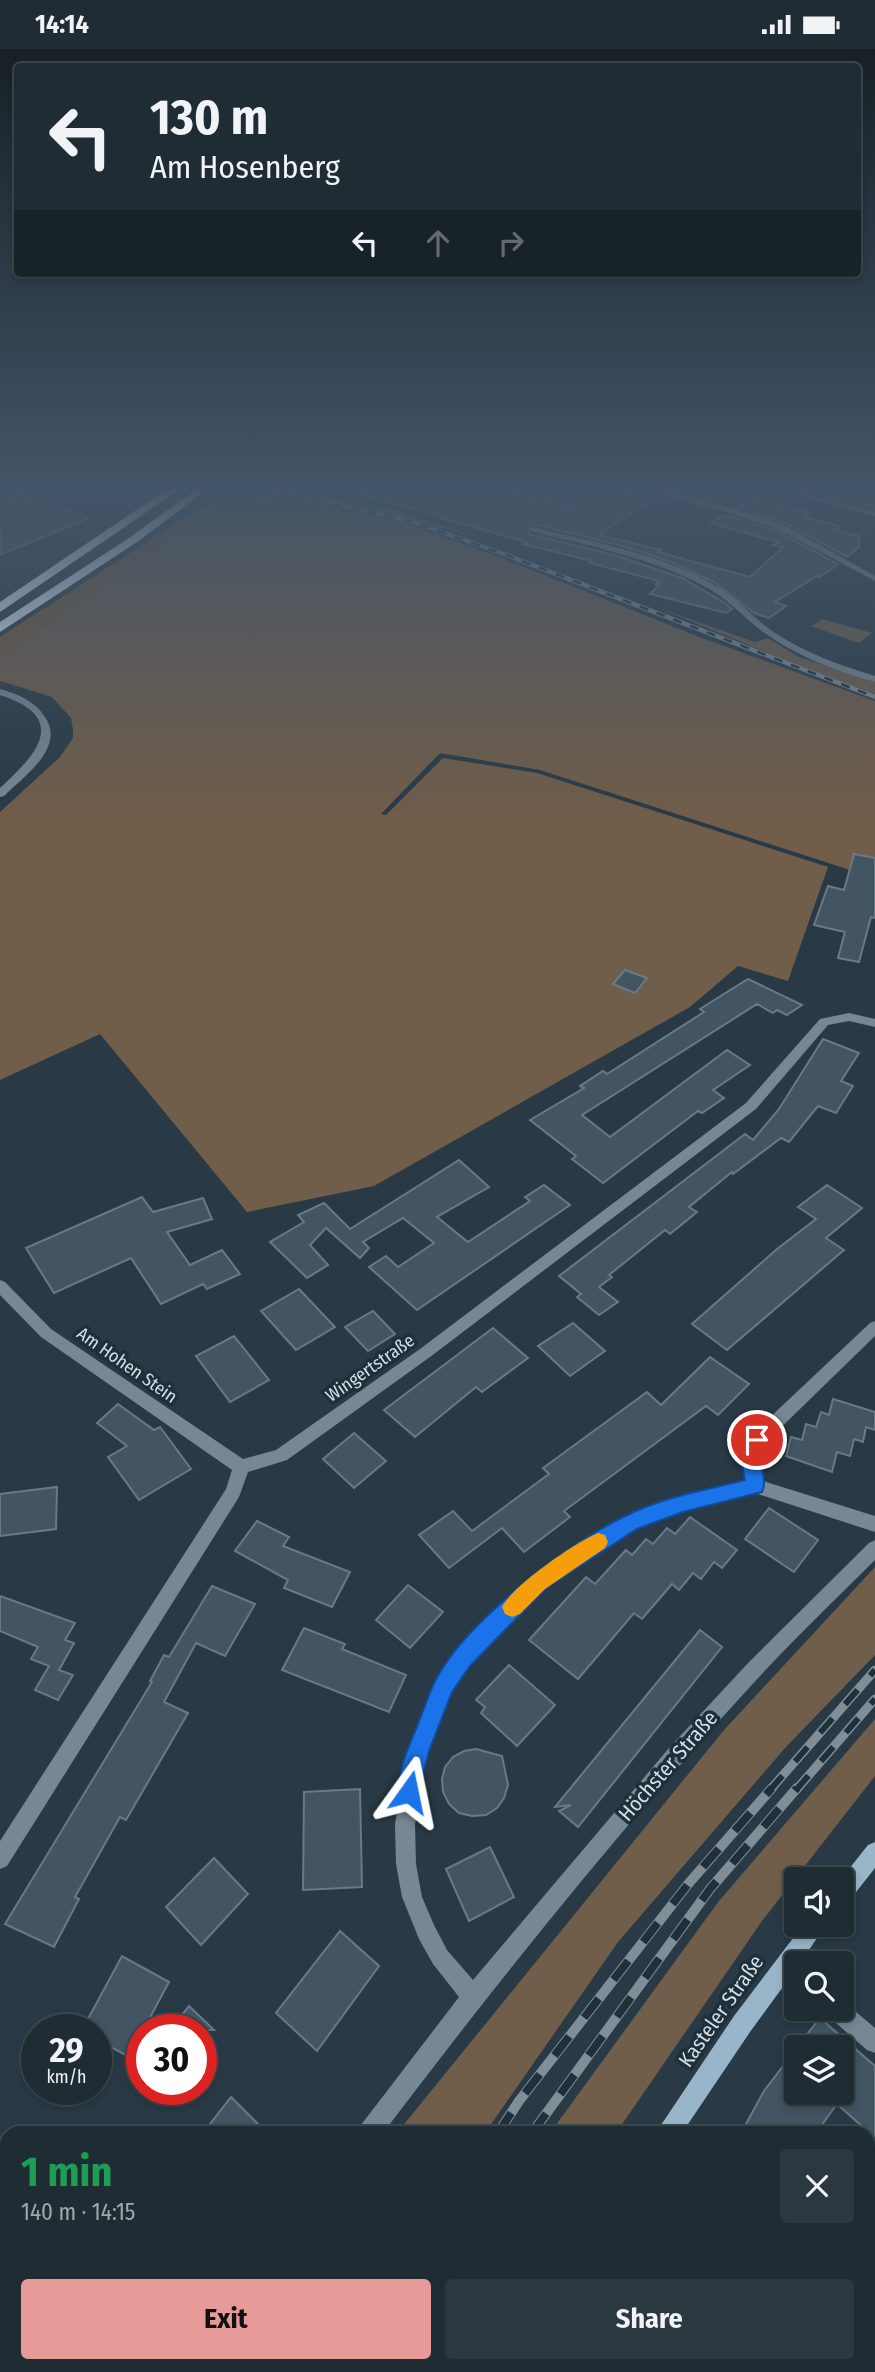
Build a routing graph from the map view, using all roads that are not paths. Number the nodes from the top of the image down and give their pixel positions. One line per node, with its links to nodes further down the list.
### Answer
1 (45, 598): 3 (highway)
2 (730, 598): 4 (street)
3 (0, 628)
4 (875, 679)
5 (0, 692): 6 (street)
6 (0, 794)
7 (875, 1023): 10 (street, Wingertstraße)
8 (0, 1286): 10 (street, Am Hohen Stein)
9 (875, 1327): 11 (street)
10 (241, 1467): 15 (street)
11 (755, 1486): 12 (street); 18 (street)
12 (875, 1524)
13 (875, 1548): 18 (street, Höchster Straße)
14 (875, 1852): 16 (main road)
15 (0, 1859)
16 (854, 1878)
17 (784, 1977): 21 (main road, Kasteler Straße)
18 (473, 1997): 22 (street, Höchster Straße)
19 (851, 2021): 20 (street)
20 (875, 2042)
21 (695, 2095): 23 (main road, Kasteler Straße); 24 (main road, Kasteler Straße)
22 (374, 2126)
23 (674, 2126)
24 (680, 2126)

